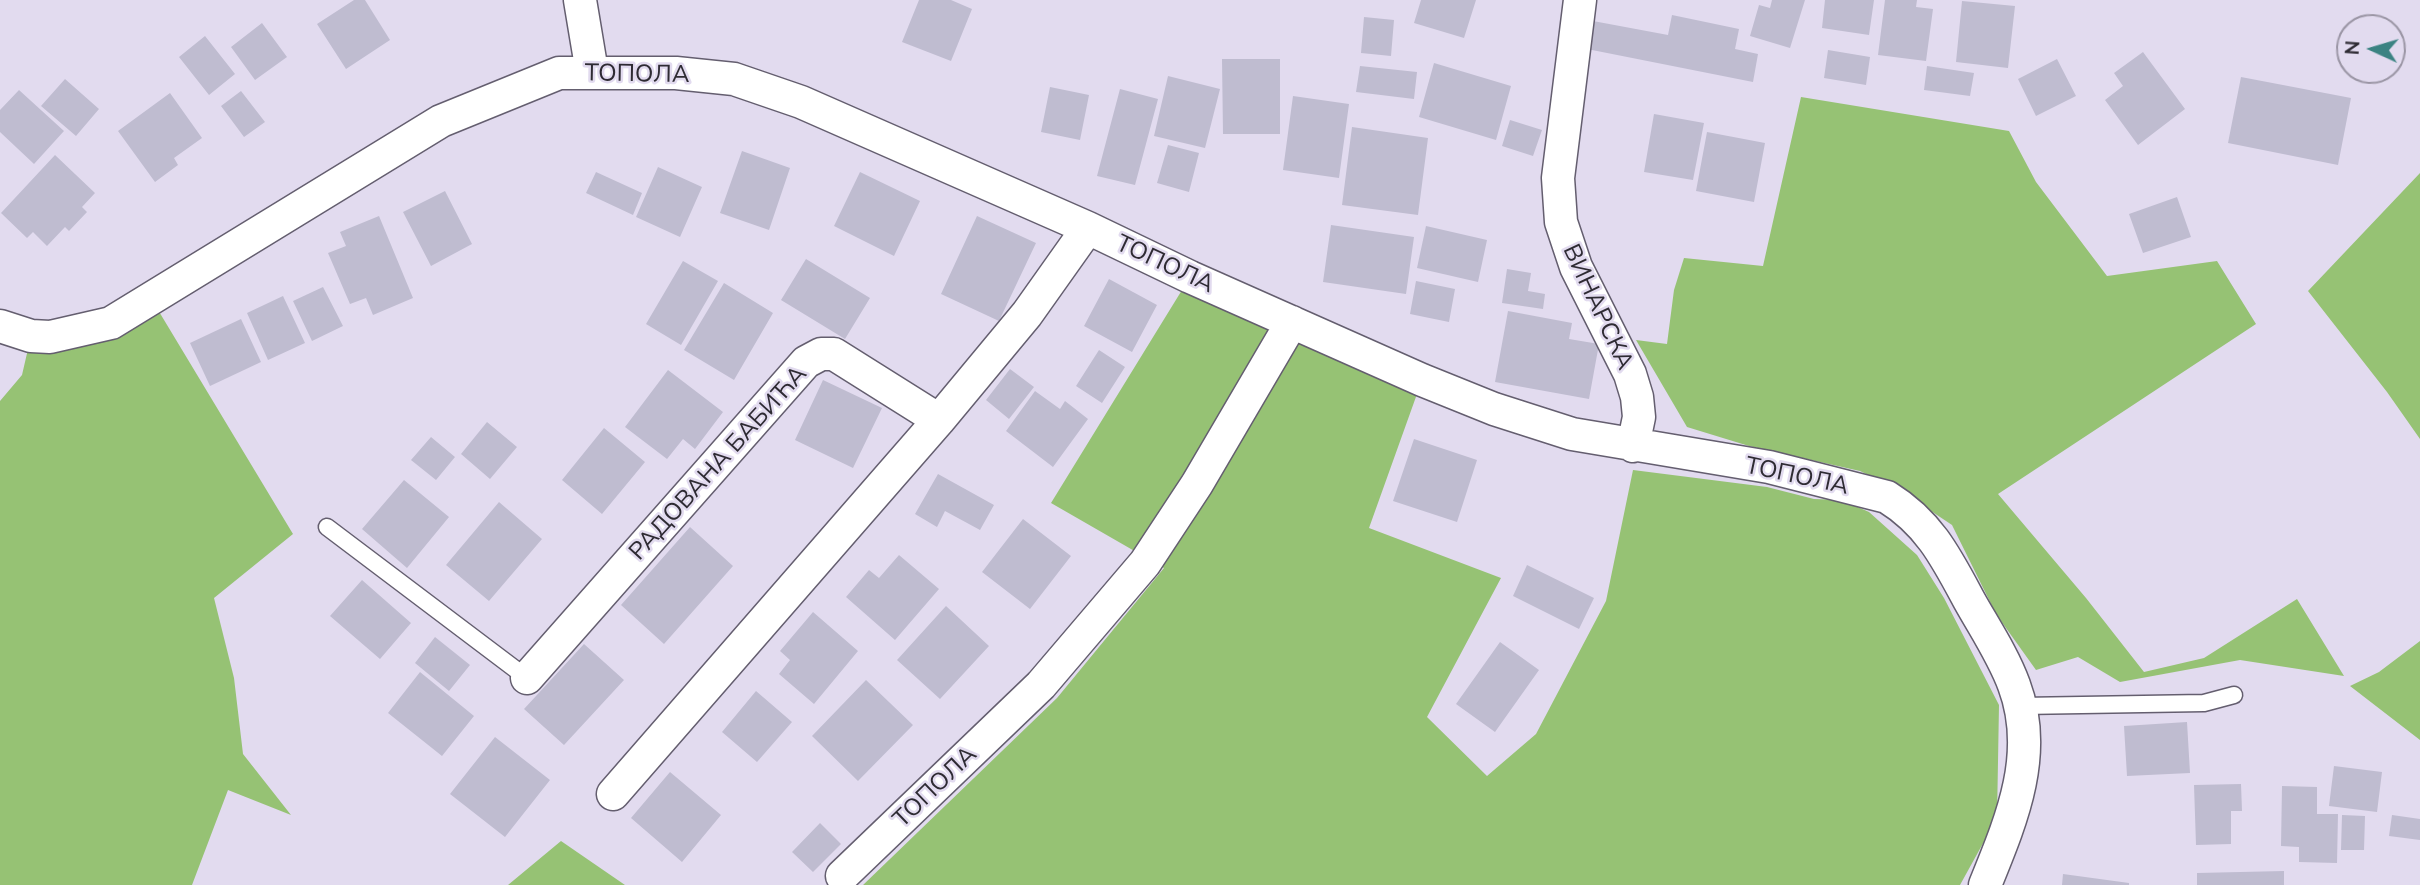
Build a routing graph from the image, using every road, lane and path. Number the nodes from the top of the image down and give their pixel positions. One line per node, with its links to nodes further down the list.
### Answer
1 (580, 0): 3 (street)
2 (1580, 0): 8 (street, ВИНАРСКА)
3 (592, 72): 4 (street, ТОПОЛА); 6 (street, ТОПОЛА)
4 (1088, 228): 5 (street, ТОПОЛА); 7 (street)
5 (1292, 322): 8 (street, ТОПОЛА); 14 (street, ТОПОЛА)
6 (0, 327)
7 (939, 420): 10 (street, РАДОВАНА БАБИЋА); 13 (street)
8 (1633, 446): 12 (street, ТОПОЛА)
9 (327, 527): 10 (lane)
10 (527, 678)
11 (2234, 695): 12 (lane)
12 (2021, 706): 15 (street, ТОПОЛА)
13 (613, 794)
14 (842, 876)
15 (1985, 885)

